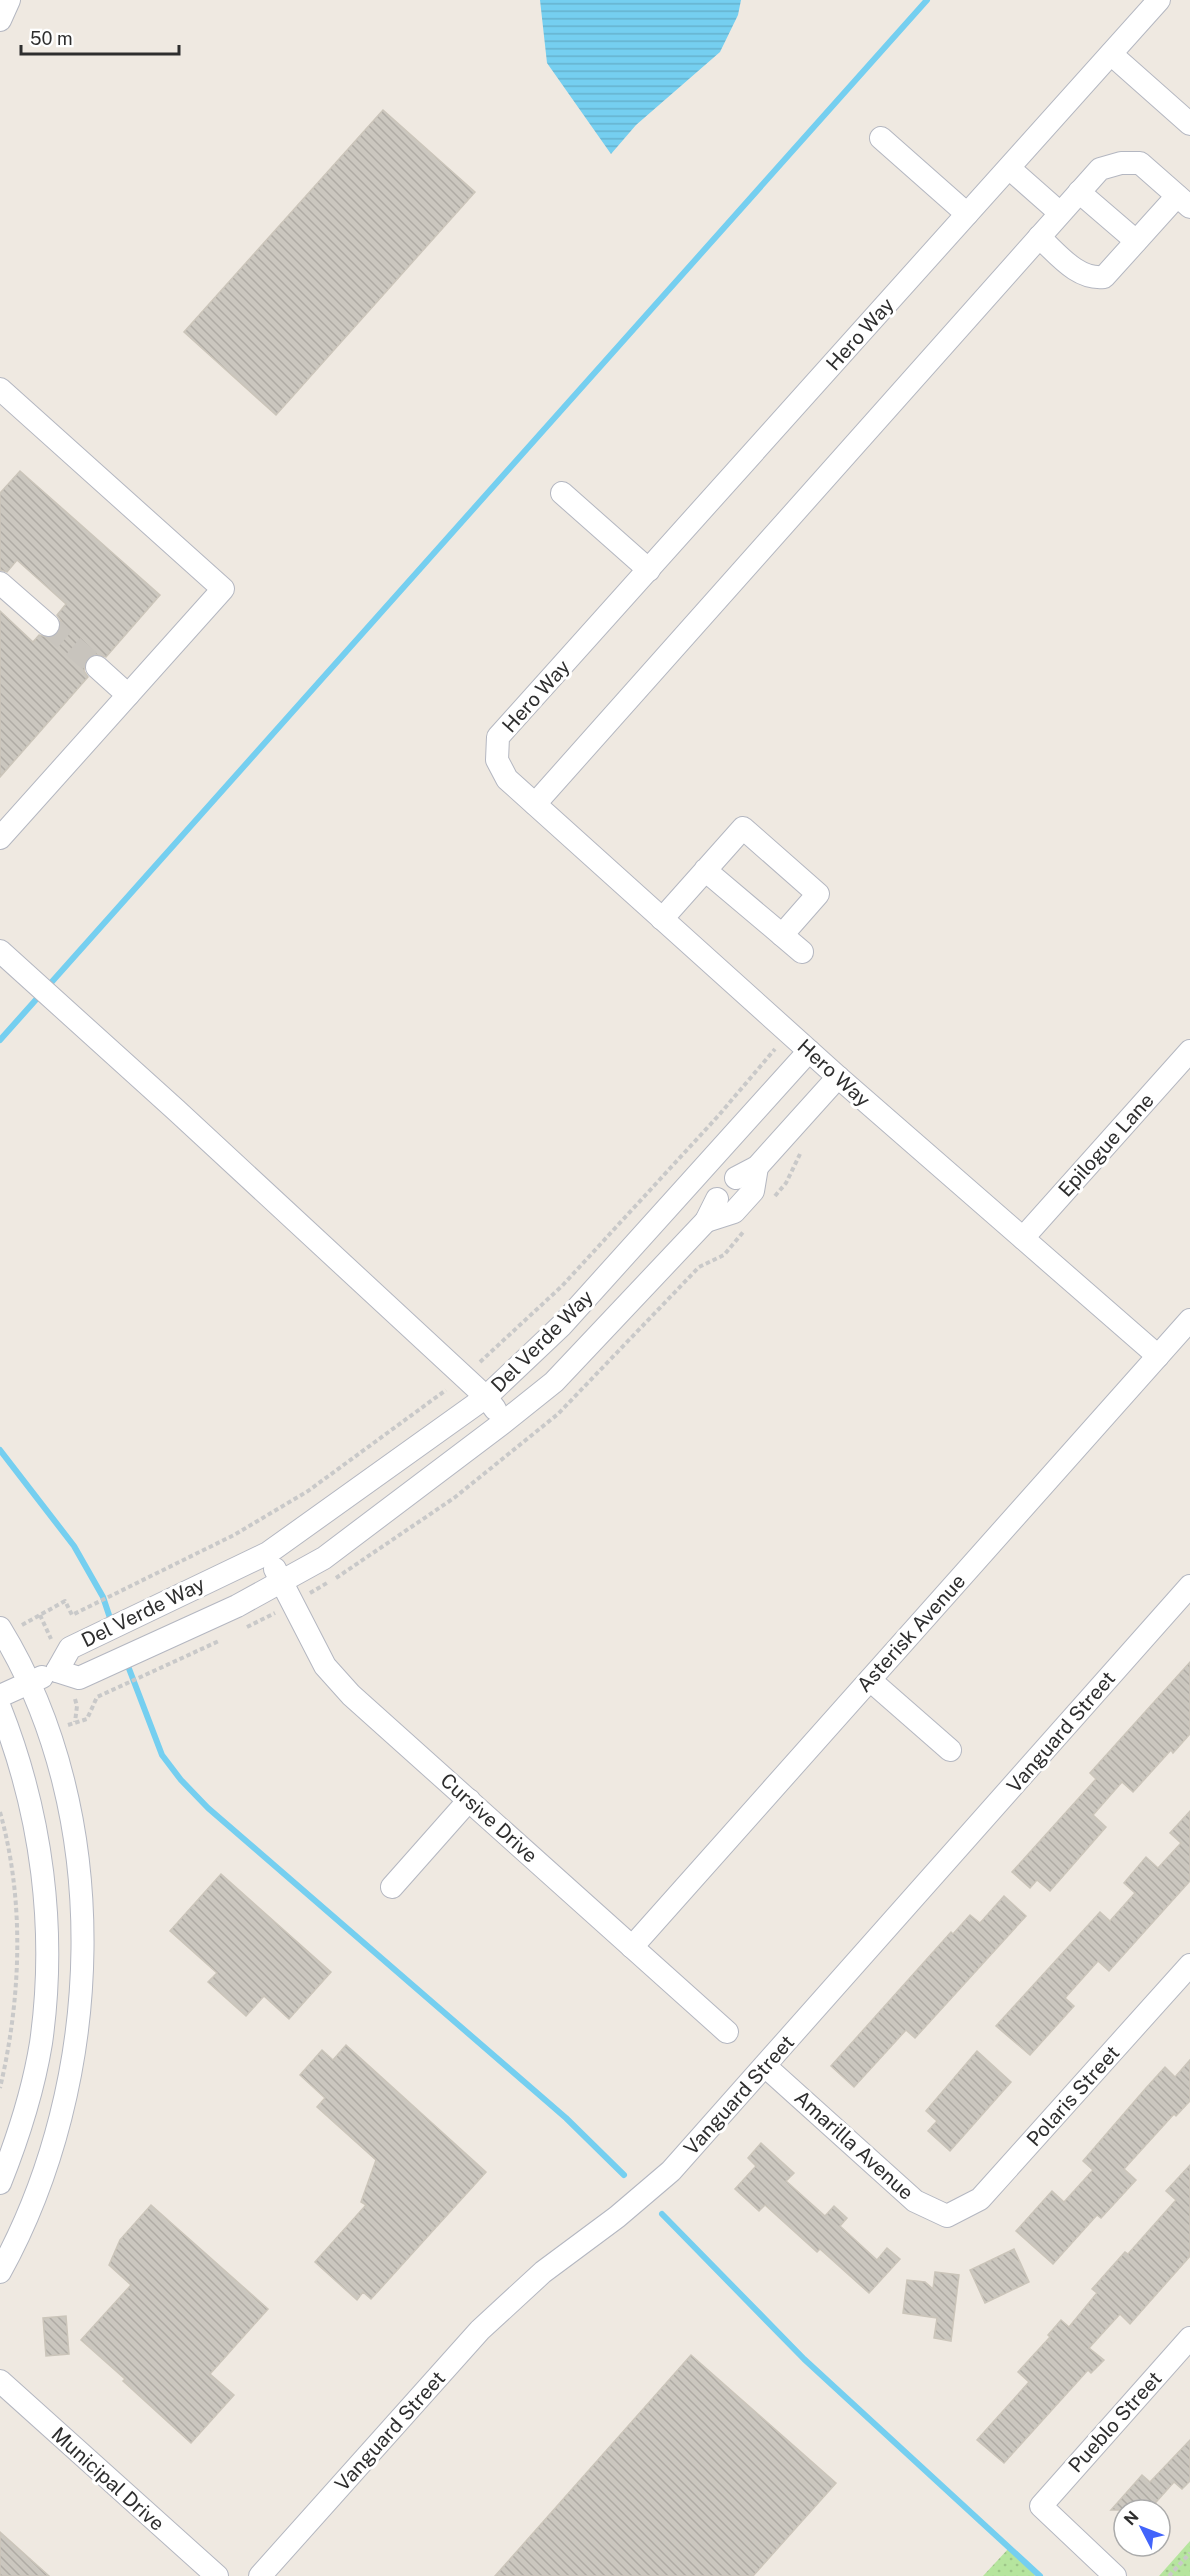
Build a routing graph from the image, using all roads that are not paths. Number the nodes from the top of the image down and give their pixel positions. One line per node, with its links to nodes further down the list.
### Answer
1 (9, 0): 3 (street)
2 (1159, 0): 4 (street, Hero Way)
3 (0, 20)
4 (1111, 54): 5 (street); 7 (street, Hero Way)
5 (1190, 124)
6 (880, 138): 11 (street)
7 (1009, 168): 10 (street); 11 (street, Hero Way)
8 (1080, 192): 9 (street); 10 (street); 13 (street)
9 (1183, 202): 13 (street)
10 (1060, 213): 12 (street)
11 (967, 214): 16 (street, Hero Way)
12 (1039, 237): 13 (street); 21 (street)
13 (1136, 241)
14 (2, 396): 20 (street)
15 (562, 493): 16 (street)
16 (649, 570): 21 (street, Hero Way)
17 (0, 583): 18 (street)
18 (48, 625)
19 (97, 668): 20 (street)
20 (128, 695): 22 (street)
21 (535, 804): 24 (street, Hero Way)
22 (0, 838)
23 (705, 870): 24 (street); 25 (street); 25 (street)
24 (662, 919): 28 (street, Hero Way)
25 (782, 935): 27 (street)
26 (0, 951): 39 (street)
27 (802, 952)
28 (809, 1051): 30 (street, Hero Way); 33 (street, Del Verde Way)
29 (1190, 1051): 36 (street, Epilogue Lane)
30 (838, 1077): 31 (street, Del Verde Way); 36 (street, Hero Way)
31 (757, 1167): 32 (street, Del Verde Way); 35 (street, Del Verde Way)
32 (736, 1178)
33 (678, 1196): 35 (street); 39 (street, Del Verde Way)
34 (717, 1199): 35 (street, Del Verde Way)
35 (706, 1221): 40 (street, Del Verde Way)
36 (1023, 1238): 38 (street, Hero Way)
37 (1190, 1321): 38 (street, Asterisk Avenue)
38 (1158, 1356): 46 (street, Asterisk Avenue)
39 (486, 1397): 40 (street); 41 (street, Del Verde Way)
40 (504, 1422): 42 (street, Del Verde Way)
41 (268, 1553): 42 (street, Cursive Drive); 45 (street, Del Verde Way)
42 (282, 1581): 45 (street, Del Verde Way); 51 (street, Cursive Drive)
43 (1190, 1586): 56 (street, Vanguard Street)
44 (0, 1628): 47 (street)
45 (57, 1671): 47 (street)
46 (870, 1680): 50 (street); 53 (street, Asterisk Avenue)
47 (29, 1682): 48 (street); 59 (street)
48 (0, 1696)
49 (0, 1708): 57 (street)
50 (950, 1750)
51 (469, 1800): 52 (street); 53 (street, Cursive Drive)
52 (392, 1887)
53 (632, 1947): 55 (street, Cursive Drive)
54 (1190, 1965): 58 (street, Polaris Street)
55 (727, 2032)
56 (765, 2066): 58 (street, Amarilla Avenue); 63 (street, Vanguard Street)
57 (0, 2183)
58 (947, 2216)
59 (0, 2271)
60 (1190, 2338): 64 (street, Pueblo Street)
61 (0, 2381): 62 (street, Municipal Drive)
62 (217, 2576)
63 (260, 2576)
64 (1115, 2576)

